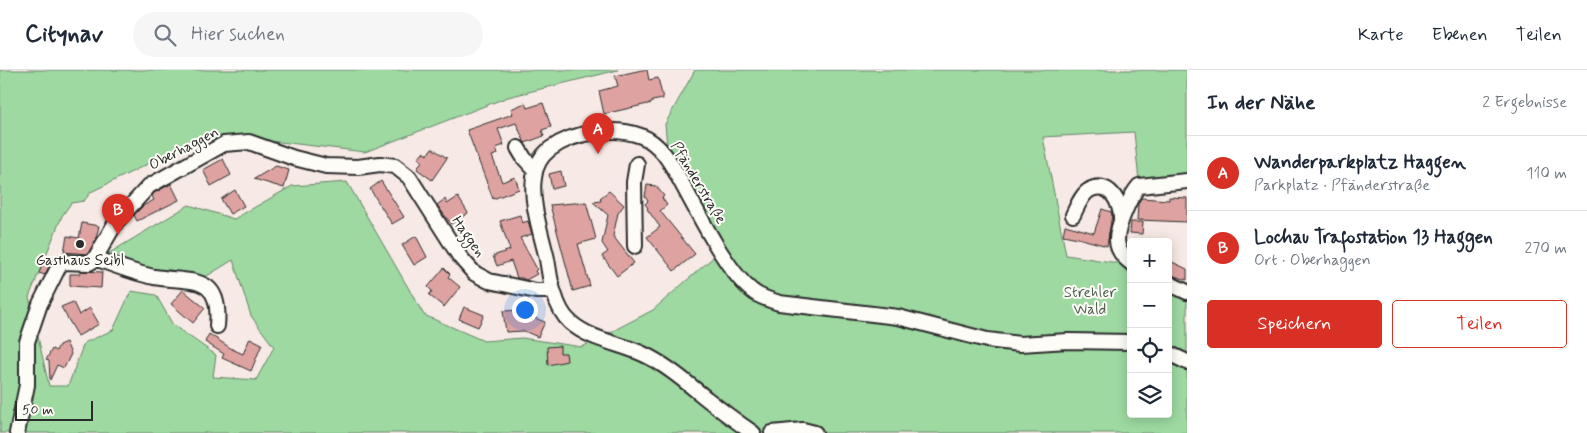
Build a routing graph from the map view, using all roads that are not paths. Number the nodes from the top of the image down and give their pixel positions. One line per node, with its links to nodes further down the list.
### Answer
1 (648, 139): 4 (street, Pfänderstraße); 8 (street); 15 (street, Pfänderstraße)
2 (518, 148): 4 (street)
3 (380, 164): 9 (street, Oberhaggen); 12 (street, Haggen)
4 (535, 170): 12 (street)
5 (1187, 181): 7 (street)
6 (1074, 215): 7 (street)
7 (1120, 226): 10 (street)
8 (635, 246)
9 (95, 258): 14 (street); 18 (street)
10 (1127, 259)
11 (1172, 285): 13 (street)
12 (553, 291): 19 (street)
13 (1187, 292)
14 (217, 326)
15 (1127, 342)
16 (1172, 355): 17 (street)
17 (1187, 362)
18 (18, 433)
19 (753, 433)
20 (772, 433): 21 (street)
21 (814, 433)

